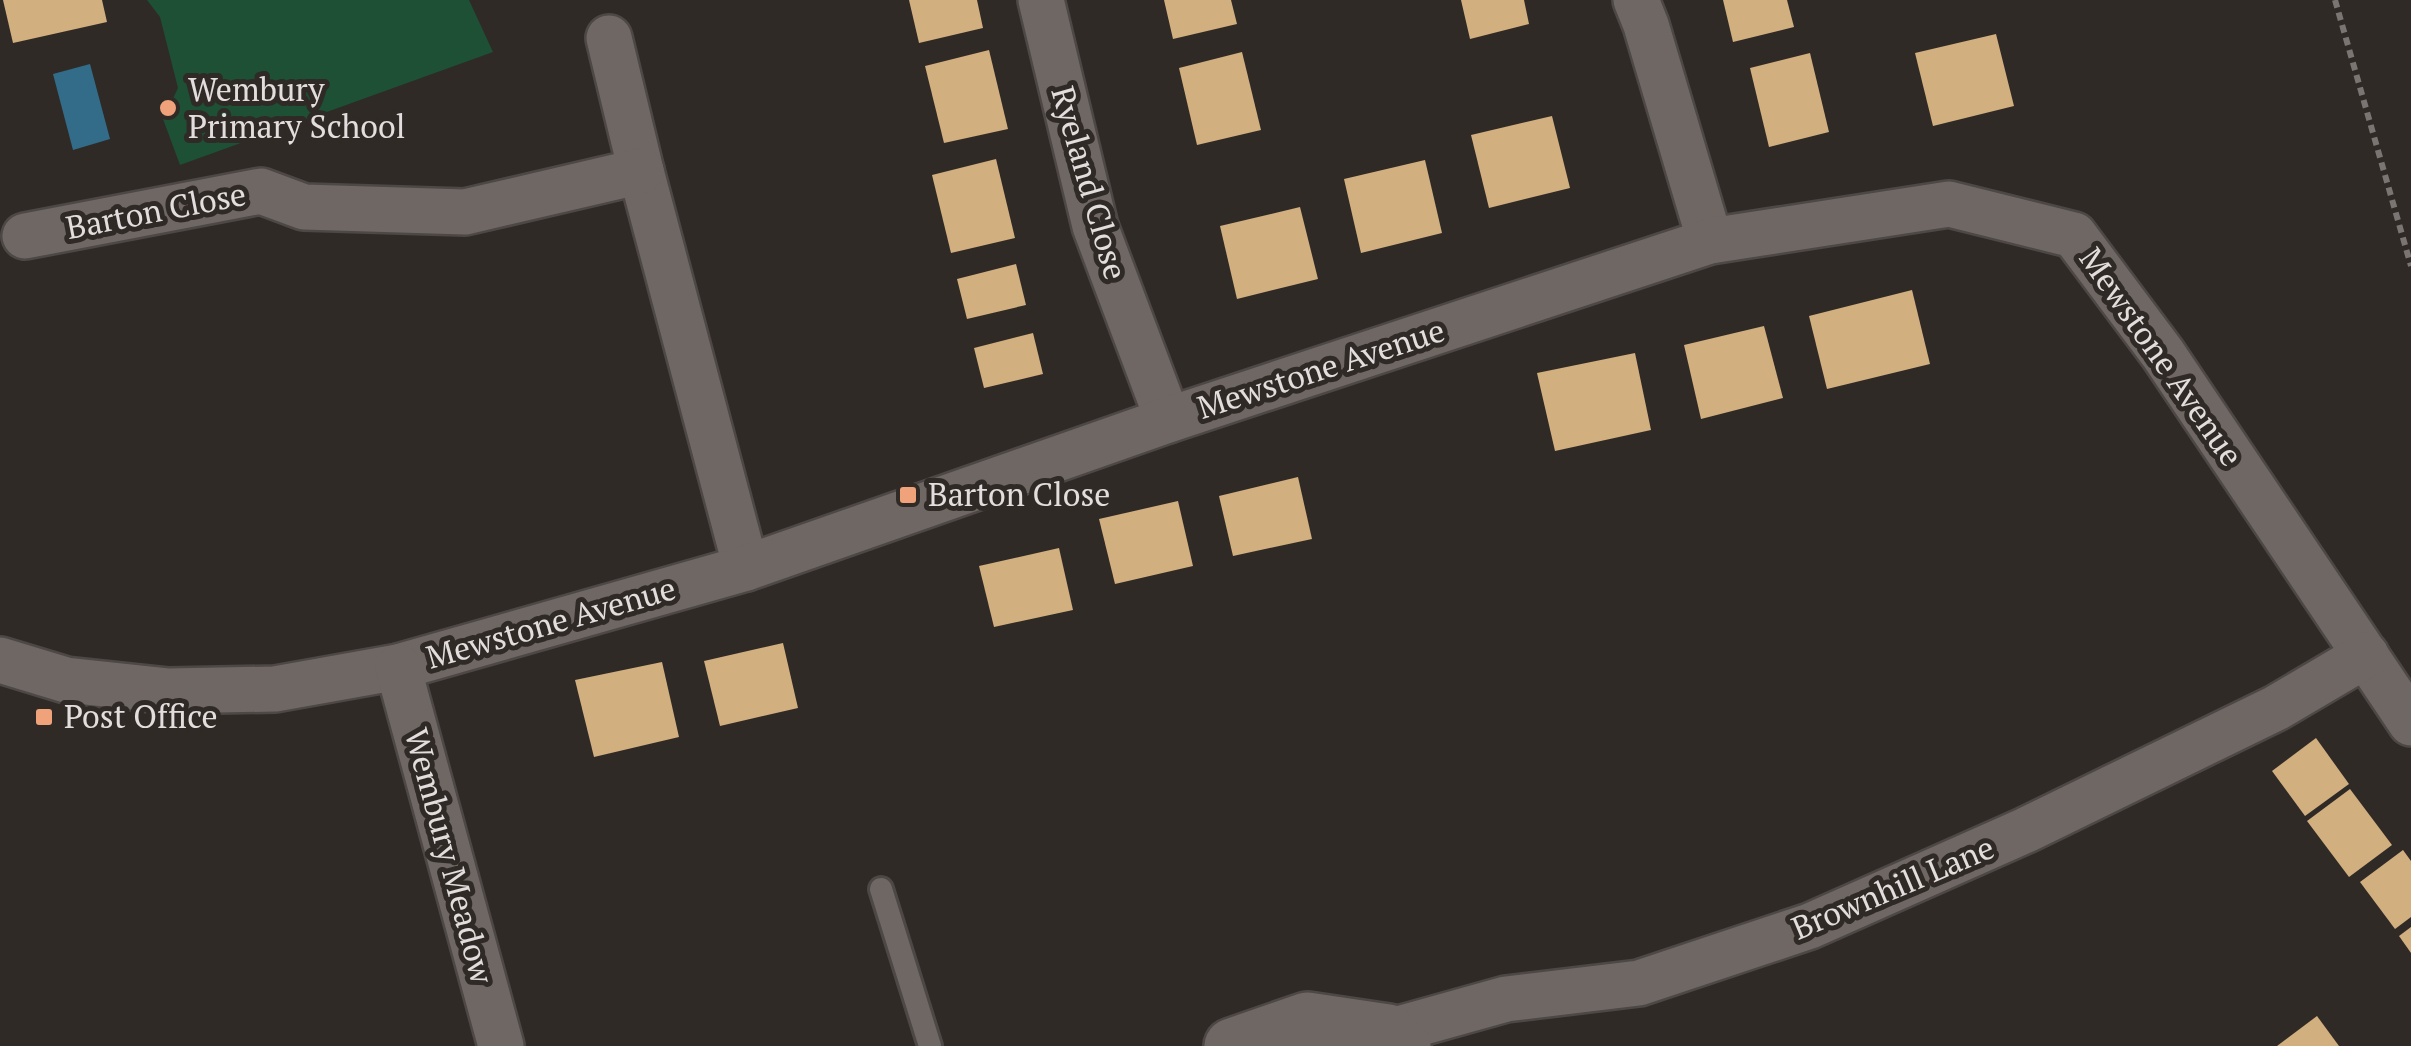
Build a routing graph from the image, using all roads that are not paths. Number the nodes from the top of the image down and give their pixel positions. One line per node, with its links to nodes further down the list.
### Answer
1 (1042, 0): 7 (street, Ryeland Close)
2 (1636, 0): 6 (street)
3 (608, 38): 4 (street)
4 (641, 170): 5 (street, Barton Close); 8 (street)
5 (25, 236)
6 (1710, 241): 7 (street, Mewstone Avenue); 9 (street, Mewstone Avenue)
7 (1168, 420): 8 (street, Mewstone Avenue)
8 (746, 568): 11 (street, Mewstone Avenue)
9 (2366, 655): 12 (street, Mewstone Avenue); 14 (street, Brownhill Lane)
10 (0, 660): 11 (street, Mewstone Avenue)
11 (398, 666): 15 (street, Wembury Meadow)
12 (2411, 723)
13 (881, 889): 16 (lane)
14 (1395, 1039): 17 (street)
15 (501, 1046)
16 (930, 1046)
17 (1232, 1046)

